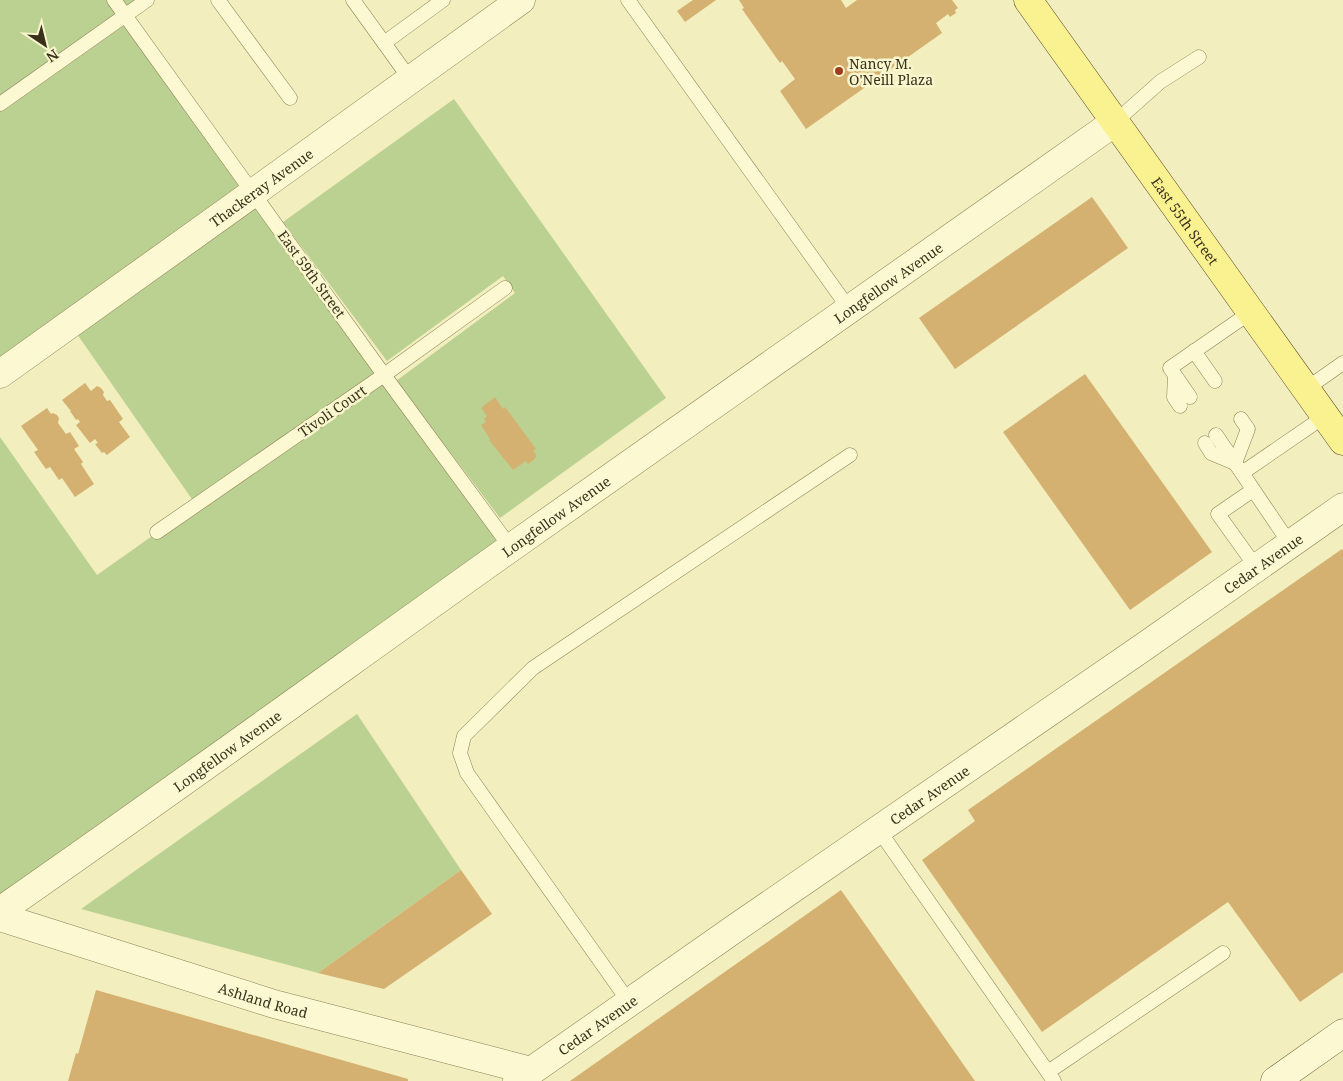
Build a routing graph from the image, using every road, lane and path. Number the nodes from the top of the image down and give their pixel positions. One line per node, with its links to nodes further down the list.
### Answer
1 (114, 0): 9 (lane, East 59th Street)
2 (147, 0): 9 (lane)
3 (218, 0): 13 (lane)
4 (353, 0): 10 (lane)
5 (443, 0): 10 (lane)
6 (521, 0): 12 (street, Thackeray Avenue)
7 (628, 0): 18 (lane)
8 (1028, 0): 15 (main road, East 55th Street)
9 (125, 16): 14 (lane); 16 (lane, East 59th Street)
10 (384, 43): 12 (lane)
11 (1199, 57): 15 (lane)
12 (410, 80): 16 (street, Thackeray Avenue)
13 (290, 98)
14 (0, 104)
15 (1115, 122): 18 (street, Longfellow Avenue); 19 (main road, East 55th Street)
16 (253, 193): 22 (street, Thackeray Avenue); 23 (lane, East 59th Street)
17 (505, 288): 23 (lane, Tivoli Court)
18 (850, 310): 37 (street, Longfellow Avenue)
19 (1251, 312): 20 (lane); 25 (main road, East 55th Street)
20 (1194, 351): 24 (lane); 26 (lane)
21 (1343, 363): 25 (lane)
22 (0, 374)
23 (384, 375): 35 (lane, Tivoli Court); 37 (lane, East 59th Street)
24 (1215, 381)
25 (1306, 389): 27 (main road, East 55th Street)
26 (1185, 401)
27 (1326, 416): 30 (main road, East 55th Street); 32 (lane)
28 (1241, 419): 32 (lane)
29 (1210, 439): 32 (lane)
30 (1343, 441)
31 (850, 454): 43 (lane)
32 (1238, 468): 33 (lane)
33 (1253, 490): 36 (lane); 38 (lane)
34 (1343, 507): 36 (street, Cedar Avenue)
35 (158, 532)
36 (1290, 544): 38 (street, Cedar Avenue)
37 (511, 548): 40 (street, Longfellow Avenue)
38 (1256, 568): 39 (street, Cedar Avenue)
39 (878, 829): 43 (street, Cedar Avenue); 46 (lane)
40 (0, 911)
41 (0, 917): 45 (street, Ashland Road)
42 (1223, 952): 46 (lane)
43 (629, 1002): 45 (street, Cedar Avenue)
44 (1340, 1040): 47 (street)
45 (524, 1076)
46 (1051, 1076)
47 (1275, 1081)

